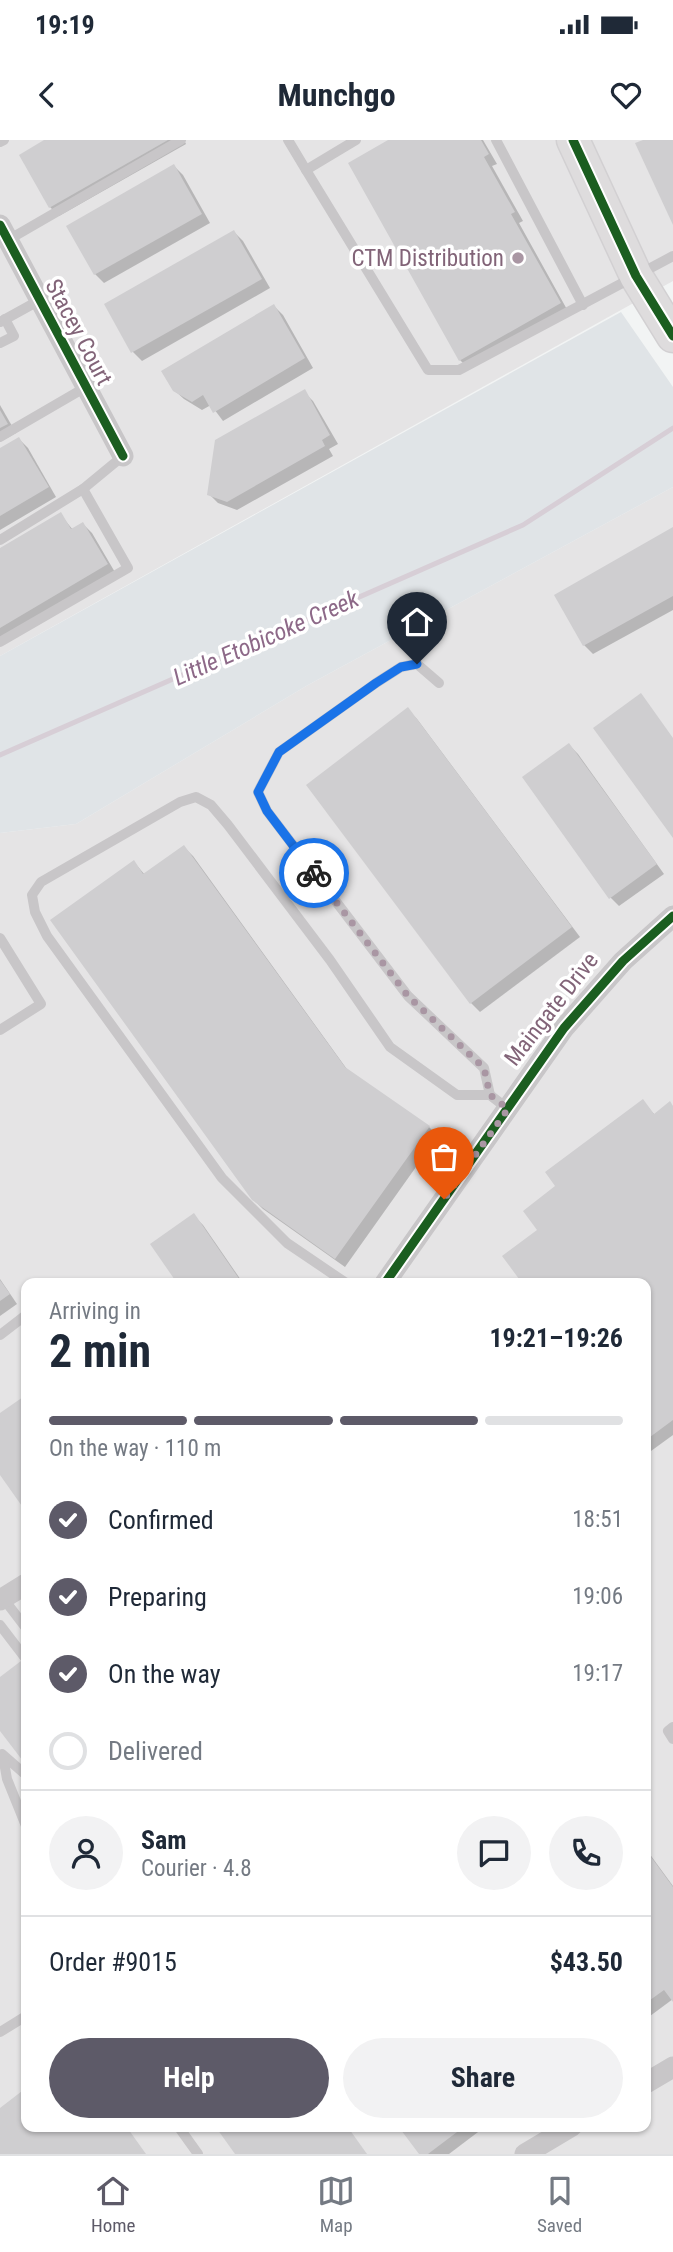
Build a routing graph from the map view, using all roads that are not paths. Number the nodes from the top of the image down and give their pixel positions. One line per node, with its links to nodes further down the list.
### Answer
1 (181, 140): 7 (lane)
2 (288, 140): 6 (lane)
3 (356, 140): 6 (lane)
4 (496, 140): 11 (lane)
5 (577, 143): 9 (street)
6 (306, 170): 11 (lane)
7 (4, 233): 10 (street, Stacey Court)
8 (673, 256): 9 (lane)
9 (636, 276): 11 (lane); 13 (street)
10 (40, 299): 12 (lane); 15 (street, Stacey Court)
11 (583, 305)
12 (3, 320): 14 (lane)
13 (673, 337)
14 (0, 343)
15 (86, 387): 16 (lane); 17 (street, Stacey Court)
16 (0, 437)
17 (123, 456): 18 (lane)
18 (83, 489): 19 (lane); 20 (lane)
19 (0, 540)
20 (0, 642)
21 (439, 683): 25 (lane)
22 (673, 916): 26 (street, Maingate Drive)
23 (0, 938): 24 (lane)
24 (0, 1030)
25 (490, 1095): 26 (lane); 27 (lane)
26 (508, 1109): 28 (street, Maingate Drive)
27 (339, 1278)
28 (389, 1278)
29 (21, 1319): 30 (lane)
30 (0, 1335)
31 (8, 1590): 32 (lane)
32 (21, 1617)
33 (0, 1625): 34 (lane)
34 (21, 1651)
35 (673, 1727): 36 (lane)
36 (673, 1739)
37 (2, 1754): 38 (lane); 39 (lane)
38 (21, 1771)
39 (21, 1814)
40 (21, 2019): 41 (lane)
41 (0, 2032)
42 (673, 2067): 43 (street)
43 (651, 2080)
44 (182, 2132): 46 (lane)
45 (562, 2132): 47 (street)
46 (198, 2154)
47 (525, 2154)

